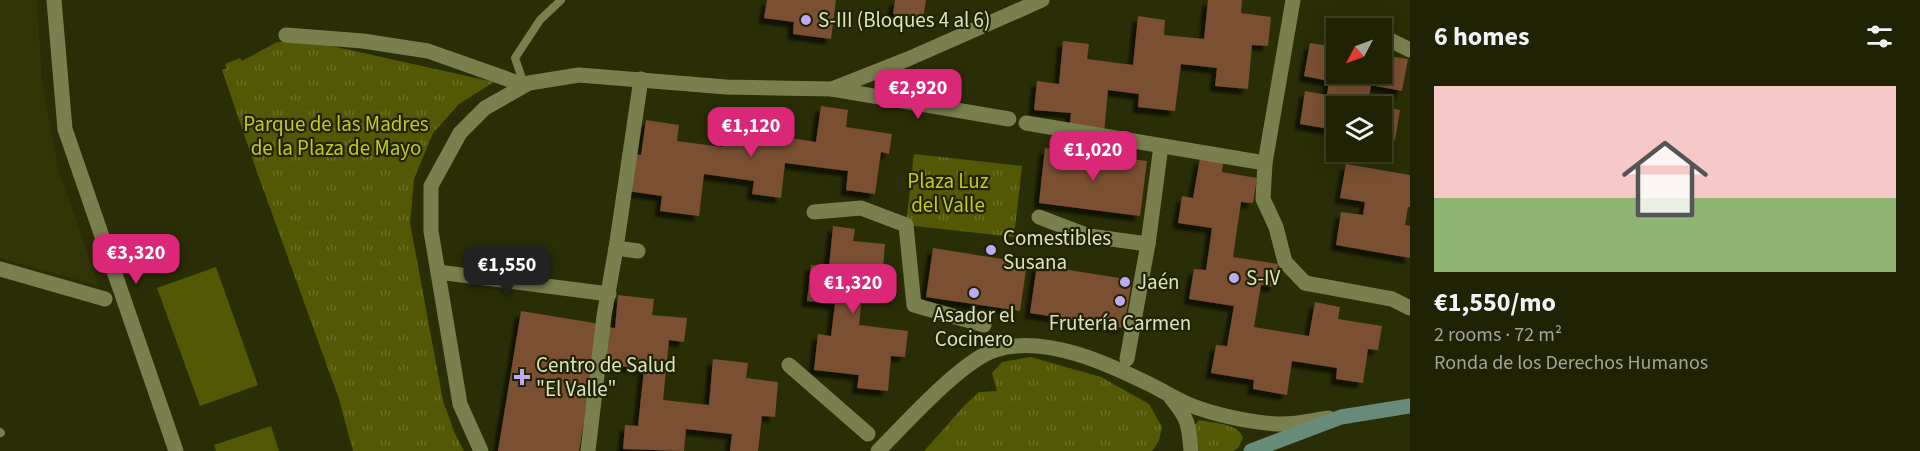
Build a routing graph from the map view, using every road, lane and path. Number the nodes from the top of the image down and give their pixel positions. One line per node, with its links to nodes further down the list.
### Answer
1 (54, 0): 32 (street)
2 (561, 0): 9 (lane)
3 (1042, 0): 10 (street)
4 (1293, 0): 14 (street)
5 (286, 35): 9 (street)
6 (1392, 41): 7 (street)
7 (1410, 50)
8 (641, 79): 9 (street); 10 (street); 18 (street)
9 (524, 85): 21 (street)
10 (832, 89): 11 (street)
11 (1009, 119)
12 (1026, 123): 13 (street)
13 (1161, 146): 14 (street); 17 (street)
14 (1265, 164): 24 (street)
15 (814, 212): 25 (street)
16 (1039, 217): 17 (street)
17 (1148, 244): 26 (street)
18 (616, 248): 19 (street); 22 (street)
19 (638, 251)
20 (0, 269): 23 (street)
21 (438, 272): 22 (street); 33 (street)
22 (609, 294): 34 (street)
23 (105, 299)
24 (1410, 308)
25 (984, 325)
26 (1126, 359)
27 (789, 365): 31 (street)
28 (1167, 393): 30 (street); 35 (street); 36 (street)
29 (1410, 406): 30 (street)
30 (1341, 417): 37 (street)
31 (868, 434)
32 (176, 451)
33 (481, 451)
34 (588, 451)
35 (878, 451)
36 (1191, 451)
37 (1251, 451)

